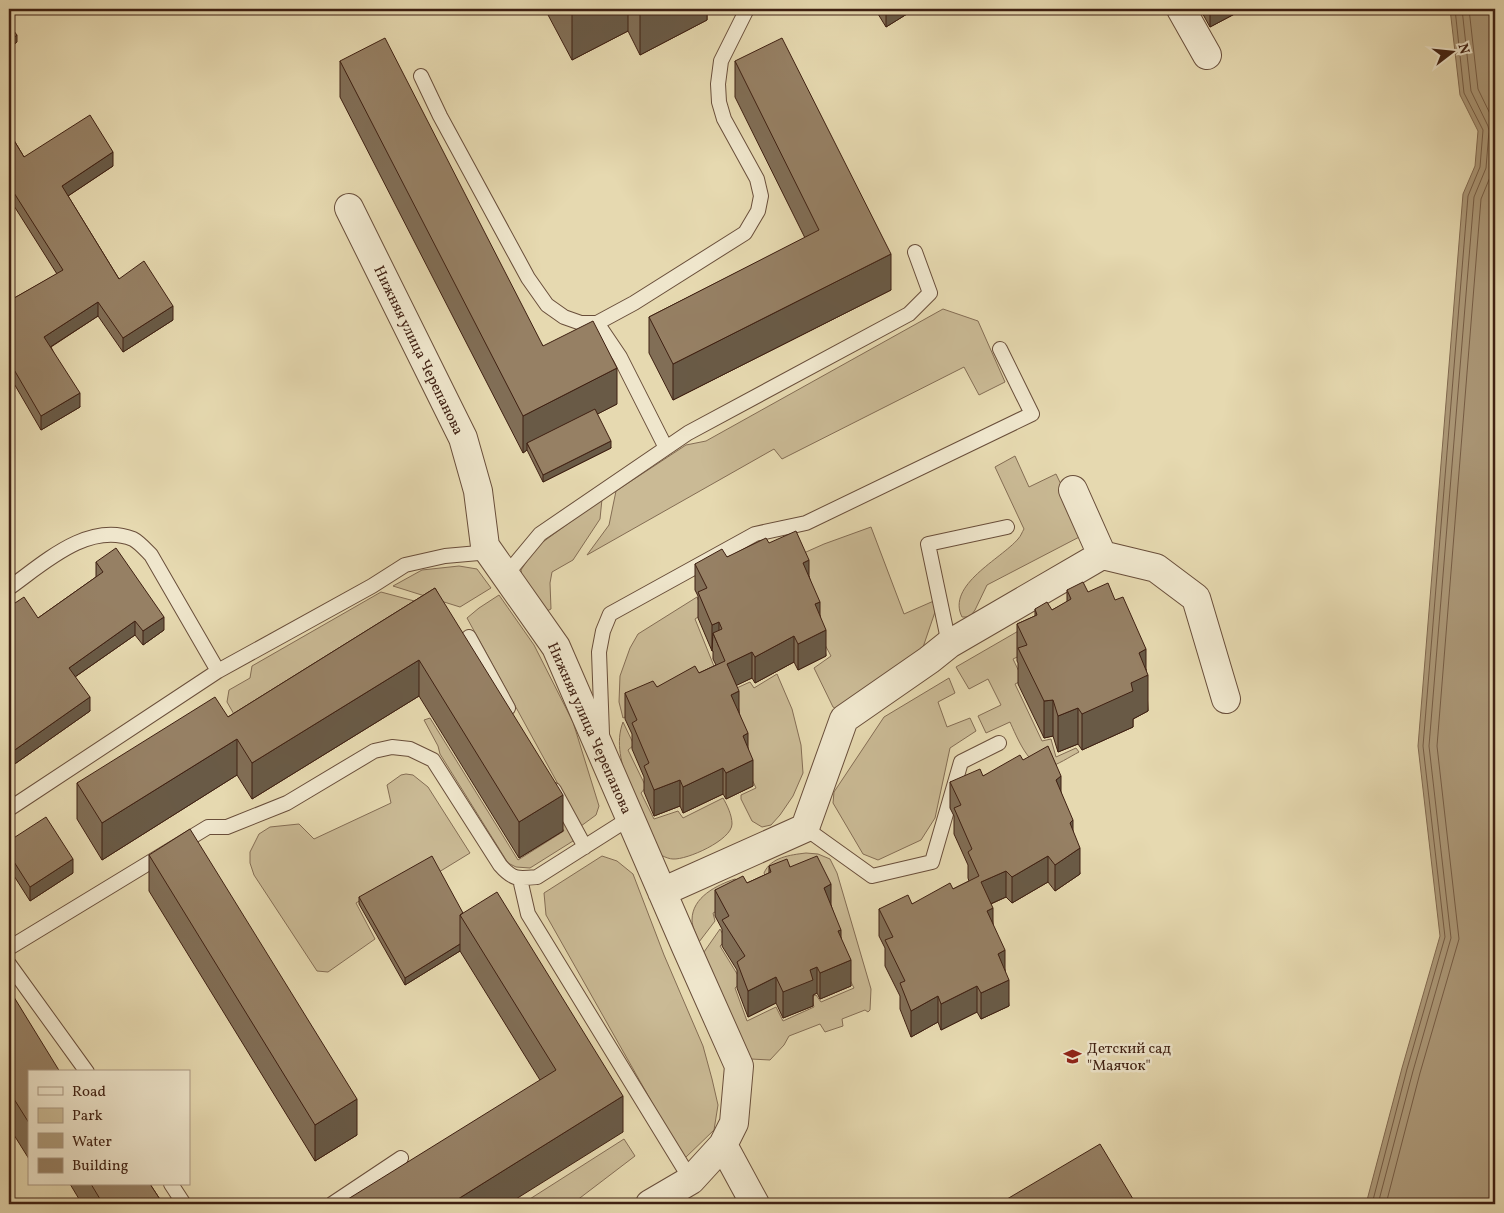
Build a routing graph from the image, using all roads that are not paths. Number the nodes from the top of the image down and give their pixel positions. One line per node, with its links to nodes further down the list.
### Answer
1 (747, 9): 7 (lane)
2 (1181, 9): 3 (street)
3 (1207, 55)
4 (421, 76): 7 (lane)
5 (349, 208): 12 (street, Нижняя улица Черепанова)
6 (915, 252): 9 (lane)
7 (597, 323): 9 (lane)
8 (1000, 349): 22 (lane)
9 (666, 448): 14 (lane)
10 (1073, 490): 13 (street)
11 (1007, 527): 17 (lane)
12 (490, 552): 14 (street, Нижняя улица Черепанова); 18 (lane)
13 (1102, 555): 17 (street); 19 (street)
14 (506, 575): 22 (street, Нижняя улица Черепанова)
15 (9, 588): 18 (lane)
16 (469, 637): 20 (lane)
17 (949, 644): 26 (street)
18 (218, 670): 24 (lane)
19 (1226, 699)
20 (512, 716)
21 (999, 743): 26 (lane)
22 (603, 755): 25 (street, Нижняя улица Черепанова)
23 (546, 777): 27 (lane)
24 (9, 809)
25 (630, 818): 27 (lane); 29 (street, Нижняя улица Черепанова)
26 (805, 828): 29 (street)
27 (585, 847): 28 (lane)
28 (520, 879): 30 (lane); 35 (lane)
29 (662, 892): 33 (street, Нижняя улица Черепанова)
30 (9, 948)
31 (9, 964): 32 (lane)
32 (86, 1070)
33 (723, 1145): 35 (street, Нижняя улица Черепанова); 40 (street)
34 (401, 1158): 38 (lane)
35 (691, 1180): 39 (street, Нижняя улица Черепанова)
36 (172, 1186): 37 (lane)
37 (184, 1204)
38 (332, 1204)
39 (650, 1204)
40 (755, 1204)

